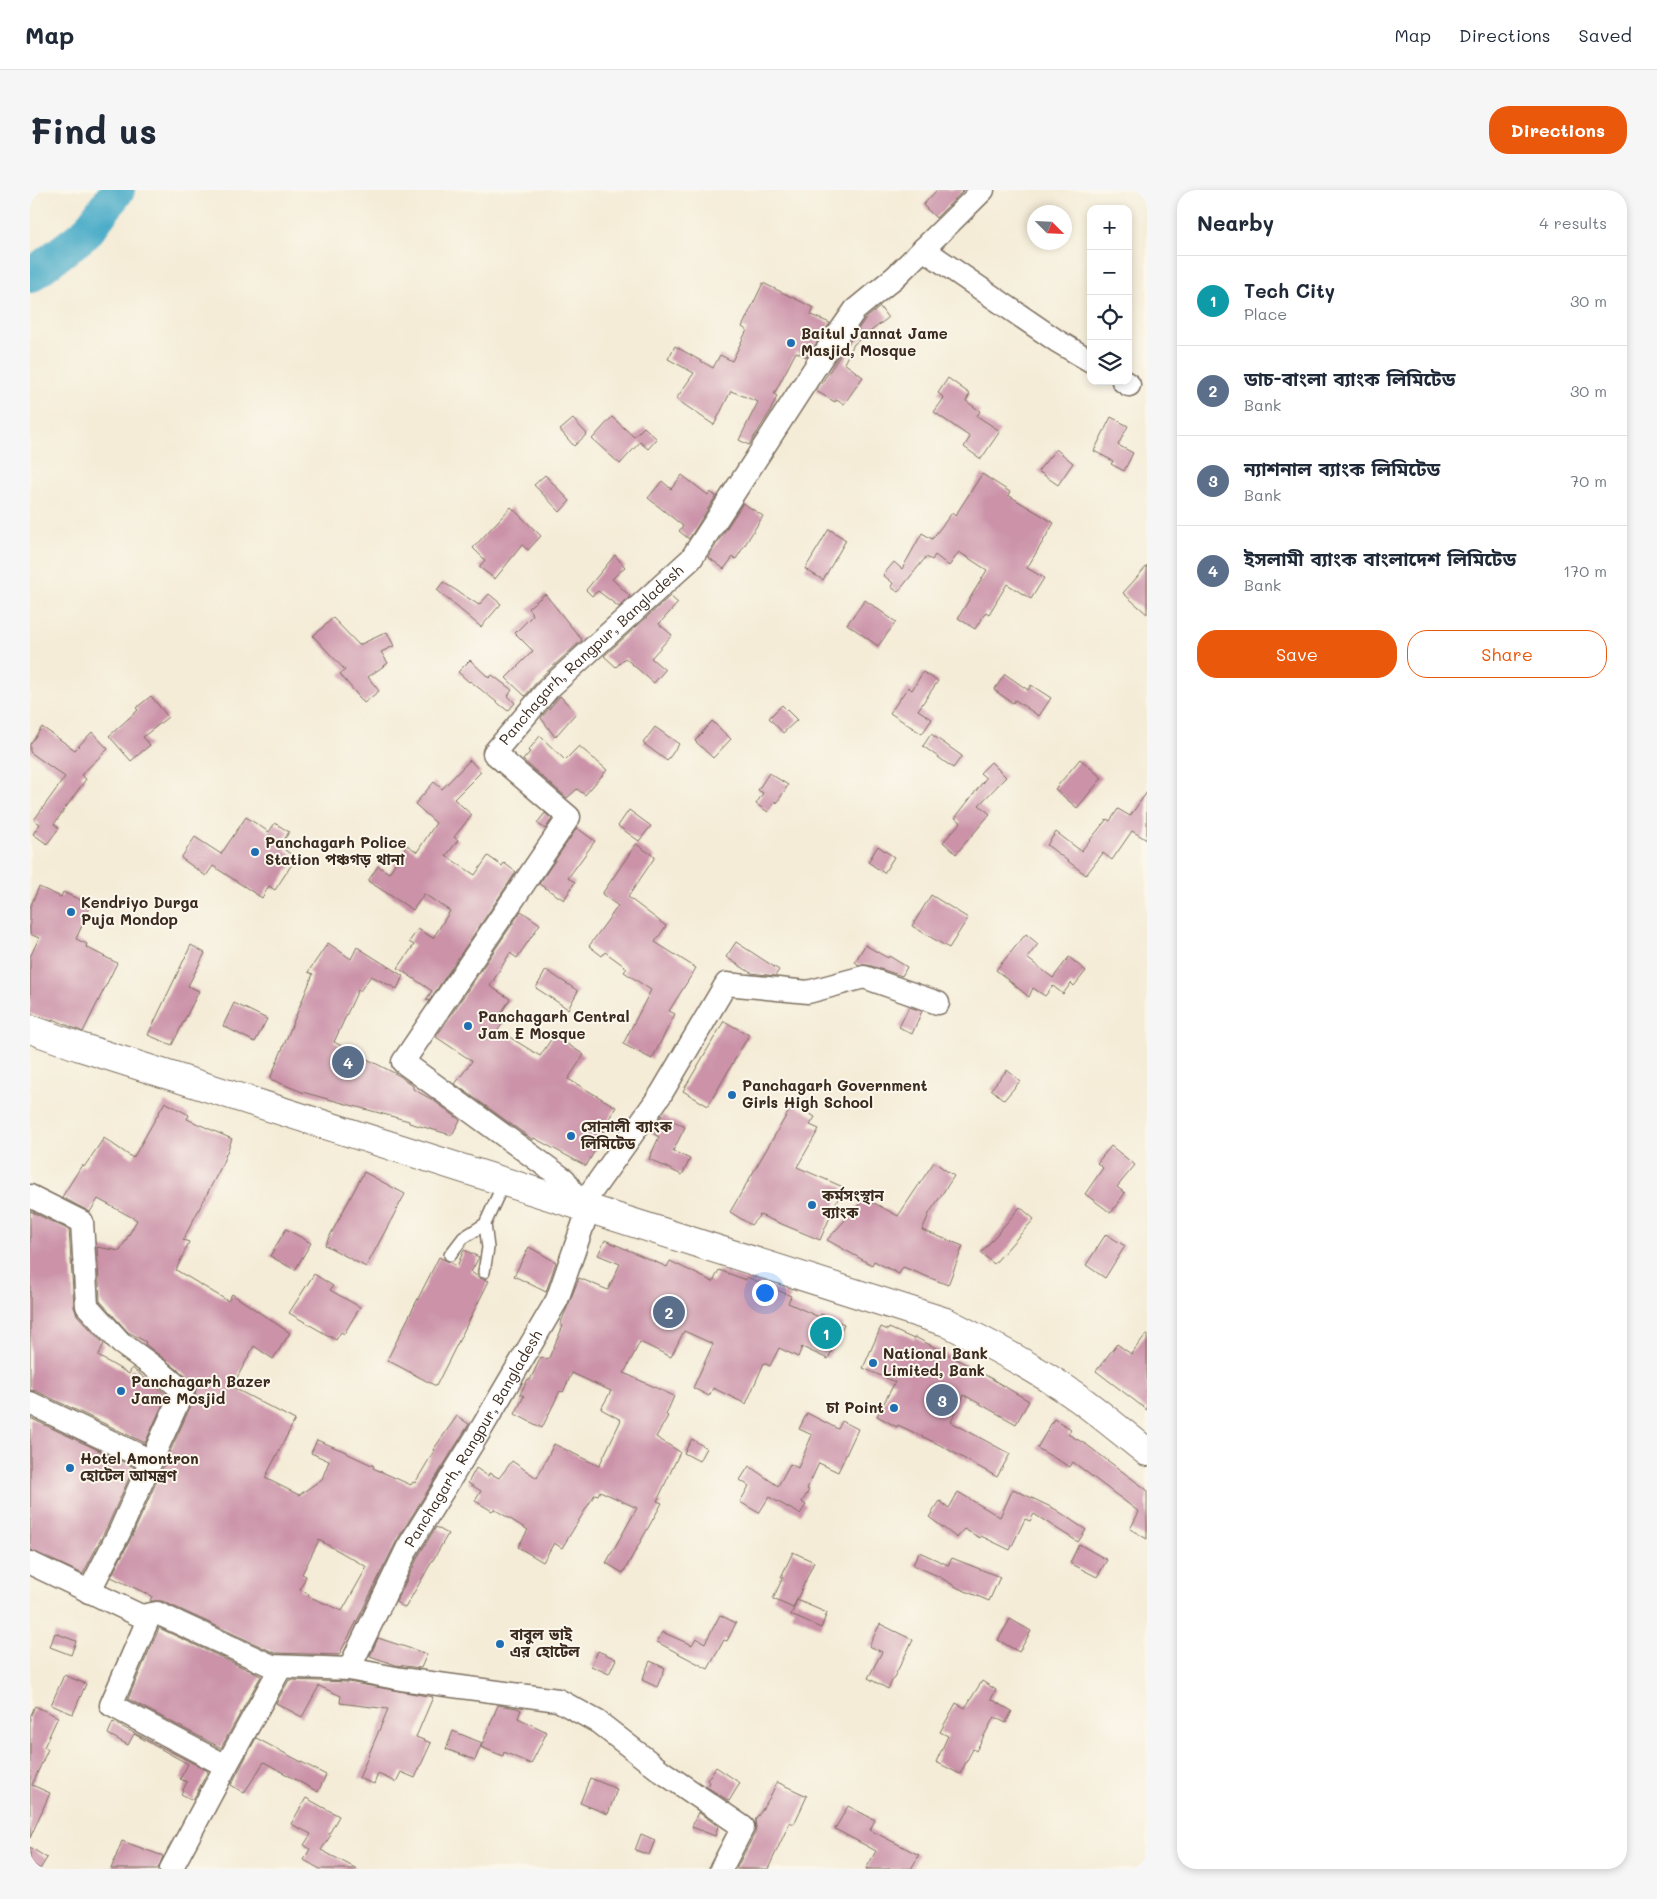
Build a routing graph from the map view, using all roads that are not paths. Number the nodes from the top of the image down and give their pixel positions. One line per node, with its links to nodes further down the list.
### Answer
1 (983, 190): 2 (street, Panchagarh, Rangpur, Bangladesh)
2 (923, 249): 3 (street); 8 (street, Panchagarh, Rangpur, Bangladesh)
3 (1087, 360)
4 (938, 1003): 8 (street)
5 (30, 1028): 6 (highway)
6 (504, 1182): 8 (highway); 9 (lane)
7 (30, 1196): 14 (street)
8 (581, 1206): 13 (highway); 19 (street, Panchagarh, Rangpur, Bangladesh)
9 (485, 1224): 10 (lane); 11 (lane)
10 (450, 1256)
11 (484, 1272)
12 (30, 1403): 14 (street)
13 (1147, 1452)
14 (150, 1461): 16 (street)
15 (30, 1564): 16 (street)
16 (89, 1592): 17 (street)
17 (150, 1615): 18 (street); 20 (street)
18 (281, 1666): 19 (street); 20 (street)
19 (349, 1669): 22 (street)
20 (226, 1766): 21 (street)
21 (171, 1869)
22 (721, 1869)

